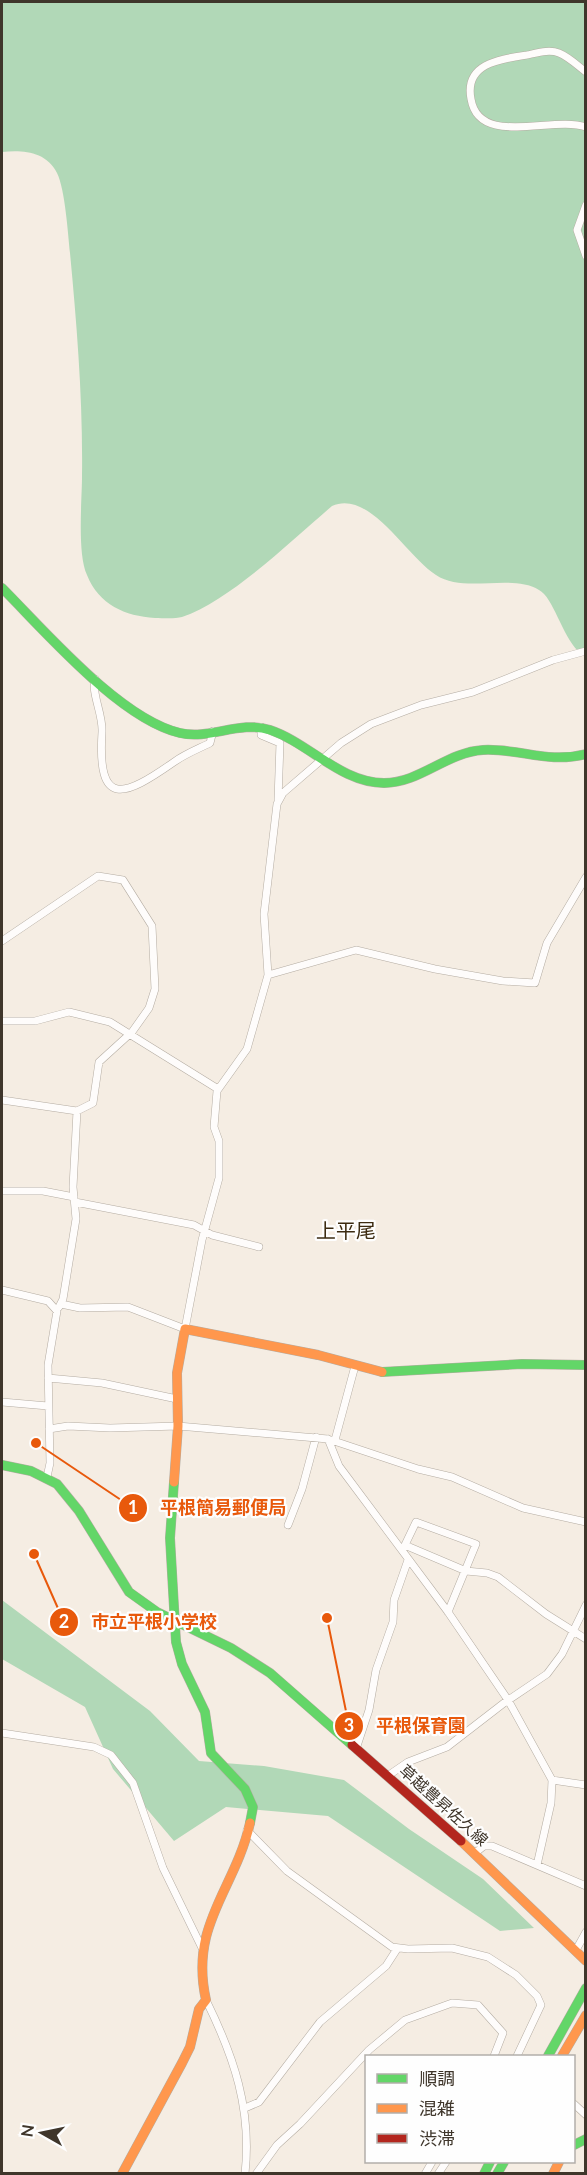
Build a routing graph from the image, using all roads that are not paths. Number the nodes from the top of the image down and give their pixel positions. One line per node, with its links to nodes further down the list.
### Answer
1 (585, 72): 2 (street)
2 (585, 127)
3 (585, 205): 4 (street)
4 (585, 256)
5 (2, 588): 7 (main road)
6 (585, 651): 11 (street)
7 (95, 679): 9 (main road); 9 (street)
8 (261, 727): 9 (main road); 11 (main road); 12 (street)
9 (213, 731)
10 (585, 754): 11 (main road)
11 (325, 759): 12 (street)
12 (278, 800): 15 (street)
13 (585, 877): 15 (street)
14 (2, 941): 17 (street)
15 (268, 975): 18 (street)
16 (2, 1021): 17 (street)
17 (129, 1034): 18 (street); 20 (street)
18 (218, 1089): 23 (street)
19 (2, 1101): 20 (street)
20 (76, 1111): 22 (street)
21 (2, 1191): 22 (street)
22 (74, 1200): 23 (street); 26 (street)
23 (205, 1231): 24 (street); 27 (street)
24 (259, 1246)
25 (2, 1290): 26 (street)
26 (59, 1306): 27 (street); 30 (street)
27 (185, 1329): 29 (main road); 31 (main road)
28 (585, 1365): 29 (main road)
29 (355, 1366): 37 (street)
30 (48, 1378): 31 (street); 33 (street)
31 (177, 1399): 34 (main road)
32 (2, 1402): 33 (street)
33 (48, 1406): 35 (street)
34 (178, 1426): 35 (street); 36 (street); 47 (main road)
35 (49, 1429): 39 (street)
36 (316, 1437): 37 (street); 41 (street)
37 (332, 1439): 40 (street); 42 (street)
38 (2, 1466): 39 (main road, 草越豊昇佐久線)
39 (47, 1478): 47 (main road, 草越豊昇佐久線)
40 (585, 1522)
41 (288, 1525)
42 (404, 1548): 43 (street); 44 (street); 44 (street)
43 (408, 1560): 46 (street); 52 (street)
44 (466, 1571): 46 (street); 48 (street)
45 (585, 1605): 48 (street)
46 (448, 1612): 50 (street)
47 (174, 1620): 52 (main road, 草越豊昇佐久線); 56 (main road)
48 (573, 1633): 49 (street); 50 (street)
49 (585, 1639)
50 (508, 1700): 53 (street); 54 (street)
51 (2, 1733): 61 (street)
52 (356, 1749): 53 (main road, 草越豊昇佐久線)
53 (388, 1775): 57 (main road, 草越豊昇佐久線)
54 (552, 1780): 55 (street); 58 (street)
55 (585, 1785)
56 (247, 1830): 61 (main road); 62 (street)
57 (475, 1853): 58 (street); 63 (main road, 草越豊昇佐久線)
58 (537, 1865): 59 (street)
59 (585, 1886)
60 (585, 1932): 63 (street)
61 (202, 1948): 66 (main road)
62 (398, 1949): 69 (street); 72 (street)
63 (576, 1950): 64 (main road, 草越豊昇佐久線)
64 (585, 1960)
65 (585, 1988): 70 (main road)
66 (206, 2000): 72 (street); 73 (main road)
67 (585, 2015): 71 (main road)
68 (494, 2055): 75 (street)
69 (517, 2055)
70 (549, 2055)
71 (563, 2055)
72 (245, 2108): 74 (street)
73 (122, 2174)
74 (244, 2174)
75 (256, 2174)

